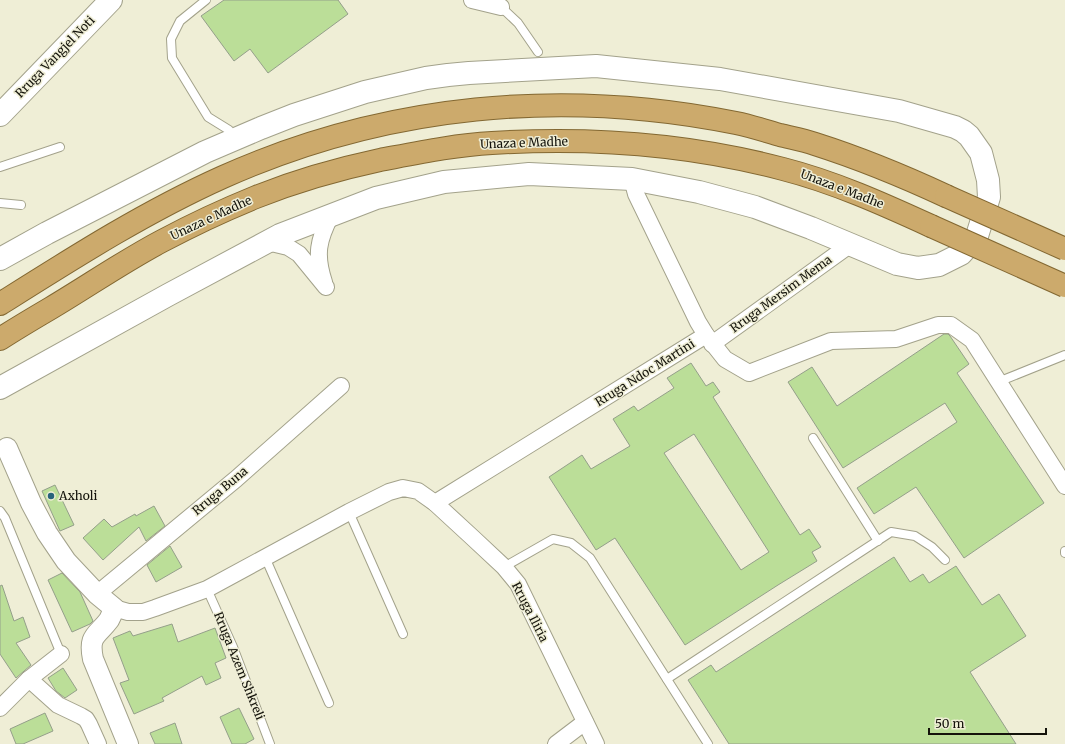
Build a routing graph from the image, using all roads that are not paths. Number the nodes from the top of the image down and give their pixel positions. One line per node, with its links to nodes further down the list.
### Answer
1 (111, 0): 6 (main road, Rruga Vangjel Noti)
2 (206, 0): 7 (lane)
3 (472, 0): 4 (street)
4 (501, 7): 5 (lane)
5 (538, 52)
6 (0, 114)
7 (230, 130)
8 (60, 147): 9 (lane)
9 (0, 167)
10 (632, 179): 13 (main road); 15 (main road); 21 (street)
11 (0, 203): 12 (lane)
12 (21, 205)
13 (331, 215): 14 (main road); 14 (street)
14 (267, 242): 25 (main road)
15 (851, 244): 17 (main road); 21 (street, Rruga Mersim Mema)
16 (1065, 249): 19 (highway, bridge)
17 (0, 260)
18 (1065, 286): 20 (highway, Unaza e Madhe, bridge)
19 (0, 304)
20 (0, 339)
21 (709, 340): 23 (street, Rruga Ndoc Martini); 29 (street, Rruga Ndoc Martini)
22 (1065, 355): 23 (lane)
23 (998, 382): 28 (street, Rruga Ndoc Martini)
24 (342, 386): 37 (street, Rruga Buna)
25 (0, 388)
26 (813, 438): 32 (lane)
27 (7, 448): 37 (street)
28 (1065, 486)
29 (435, 503): 31 (street); 35 (street, Rruga Iliria)
30 (0, 511): 40 (lane)
31 (349, 512): 33 (street); 39 (lane)
32 (878, 541): 34 (lane); 42 (lane)
33 (265, 557): 36 (street); 43 (lane)
34 (945, 560)
35 (504, 567): 42 (lane); 45 (street, Rruga Iliria)
36 (207, 589): 38 (street); 48 (lane, Rruga Azem Shkreli)
37 (97, 594): 38 (street)
38 (114, 608): 47 (street)
39 (403, 634)
40 (61, 654): 41 (street)
41 (29, 679): 44 (street); 46 (street)
42 (667, 679): 51 (lane)
43 (329, 703)
44 (0, 708)
45 (585, 722): 49 (street); 50 (street, Rruga Iliria)
46 (98, 744)
47 (128, 744)
48 (270, 744)
49 (556, 744)
50 (596, 744)
51 (708, 744)

